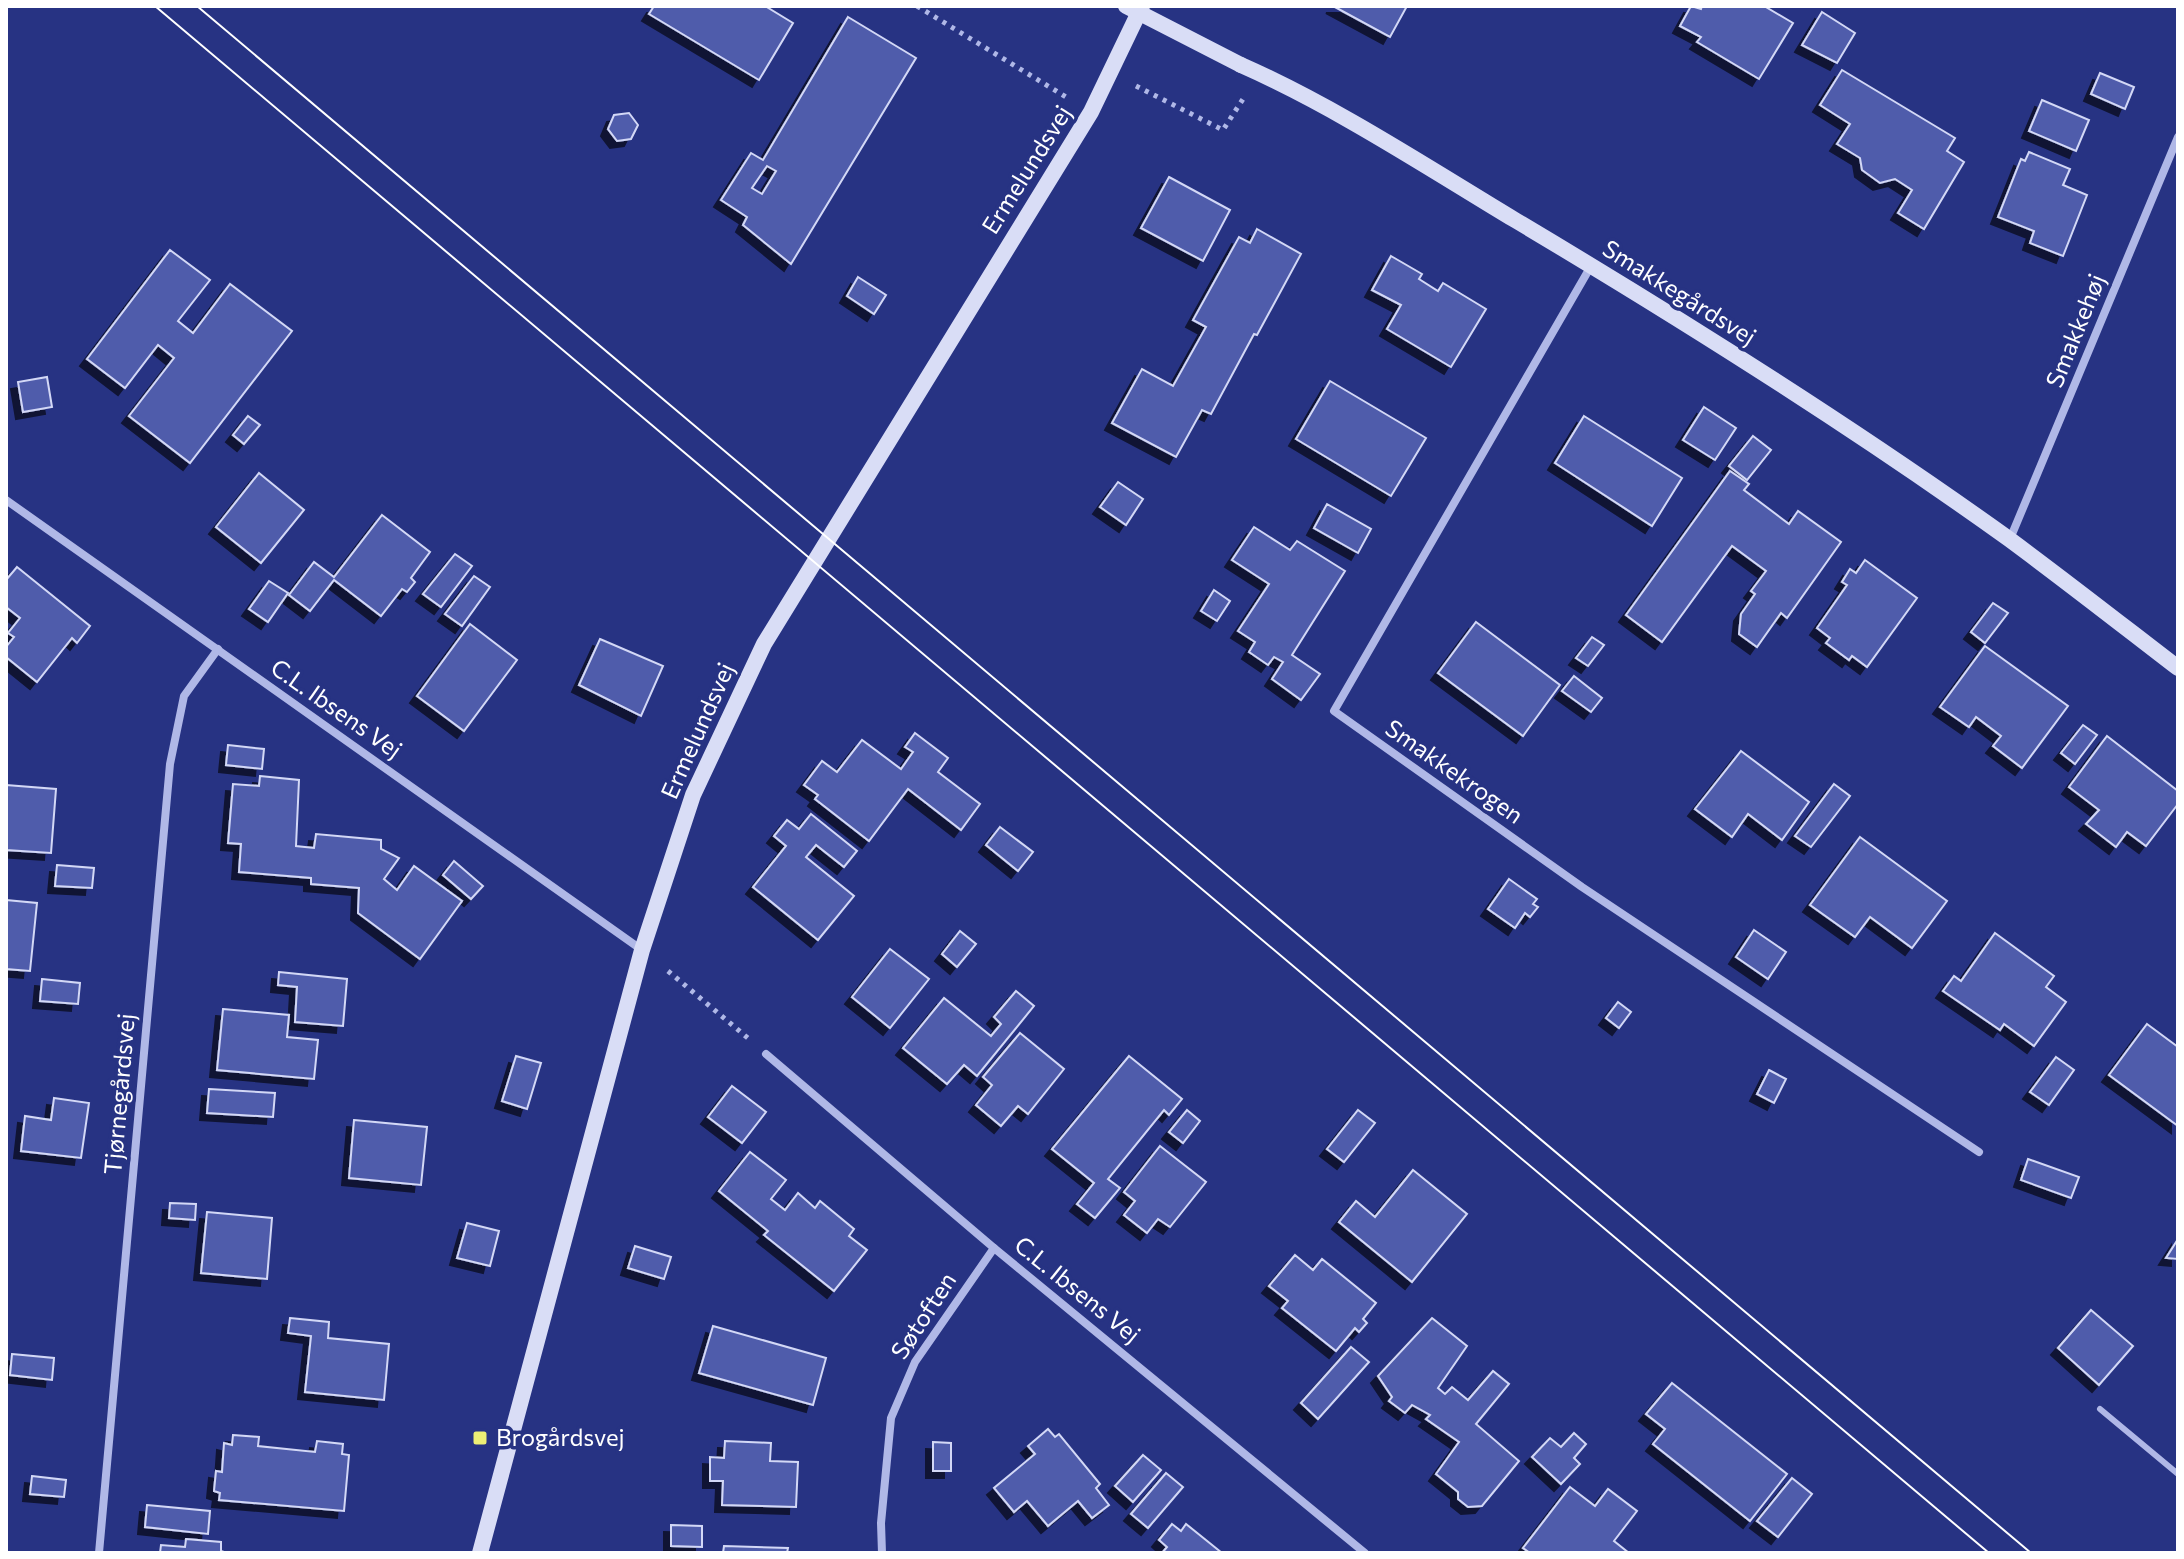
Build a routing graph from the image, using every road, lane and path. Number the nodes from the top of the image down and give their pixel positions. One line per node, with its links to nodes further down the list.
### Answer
1 (917, 6): 6 (path)
2 (1126, 6): 5 (street, Smakkegårdsvej, bridge)
3 (1142, 6): 4 (street, Ermelundsvej)
4 (1110, 73): 5 (path); 6 (street, Ermelundsvej)
5 (1260, 73): 8 (street, Smakkegårdsvej)
6 (1091, 112): 13 (street, Ermelundsvej)
7 (2178, 137): 10 (street, Smakkehøj)
8 (1592, 266): 10 (street, Smakkegårdsvej); 15 (street, Smakkekrogen)
9 (6, 500): 11 (street, C.L. Ibsens Vej)
10 (2009, 540): 12 (street, Smakkegårdsvej)
11 (218, 649): 13 (street, C.L. Ibsens Vej); 19 (street, Tjørnegårdsvej)
12 (2178, 668)
13 (642, 950): 14 (path); 20 (street, Ermelundsvej)
14 (766, 1054): 16 (street, C.L. Ibsens Vej)
15 (1979, 1152)
16 (994, 1248): 21 (street, Søtoften); 22 (street, C.L. Ibsens Vej)
17 (2100, 1409): 18 (lane)
18 (2178, 1474)
19 (99, 1553)
20 (480, 1553)
21 (882, 1553)
22 (1365, 1553)

